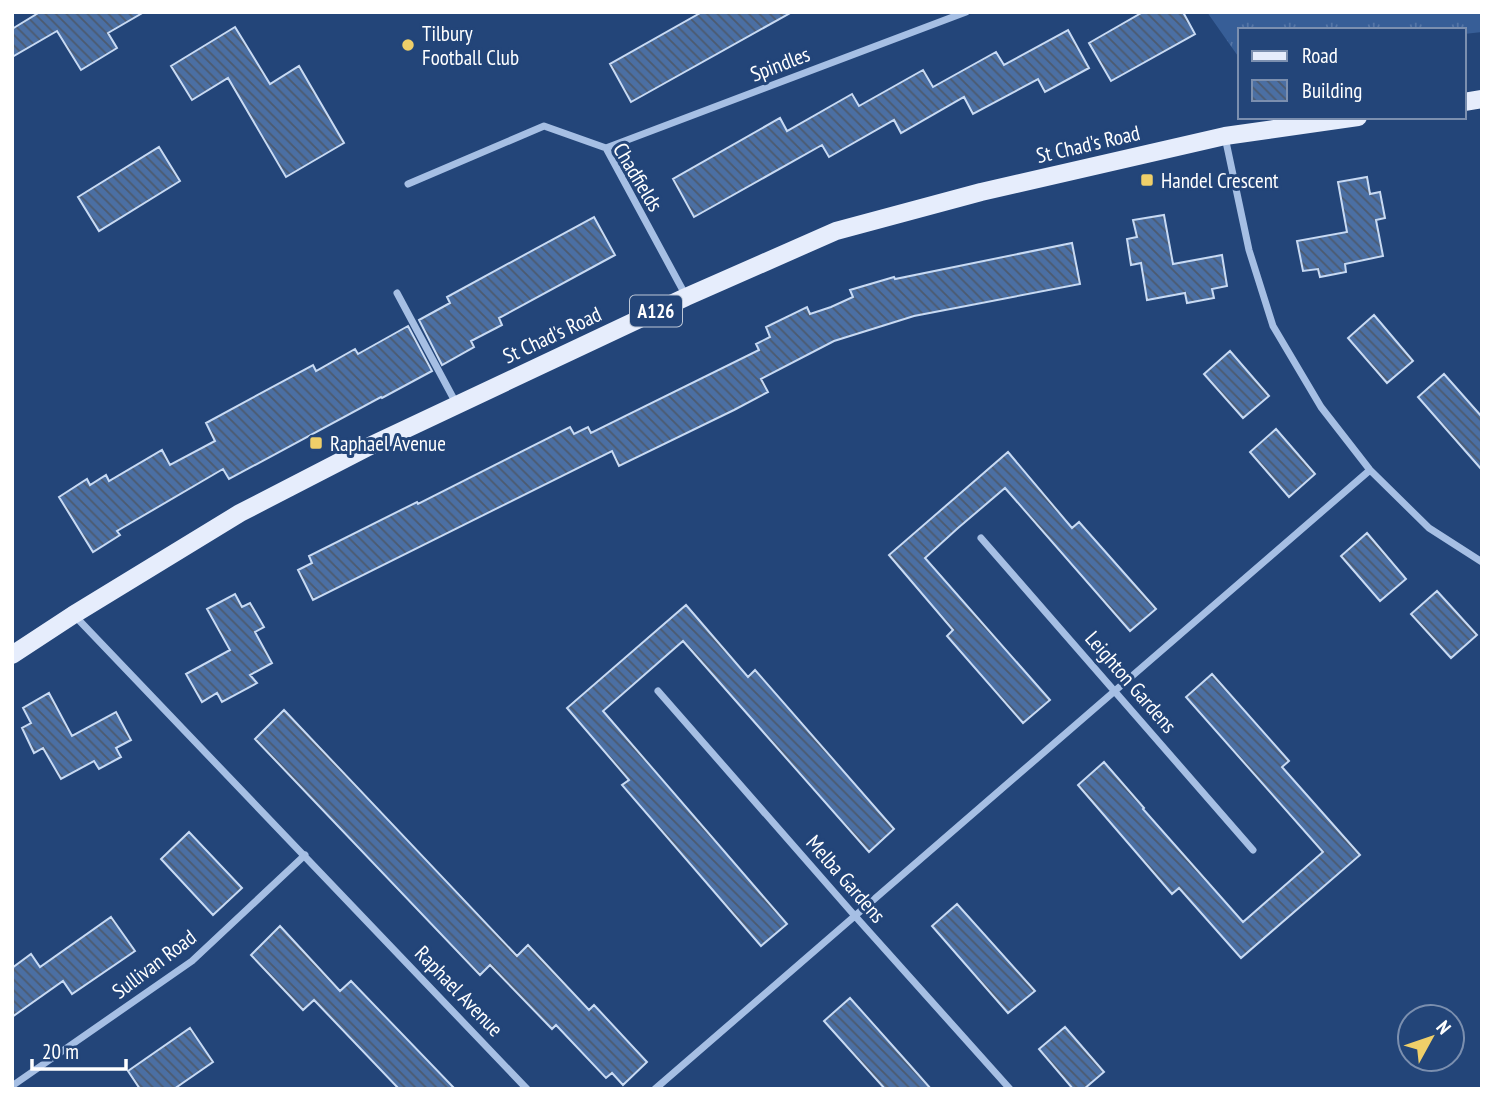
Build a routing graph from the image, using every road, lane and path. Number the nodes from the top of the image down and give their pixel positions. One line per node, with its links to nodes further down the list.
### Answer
1 (966, 12): 4 (street, Spindles)
2 (1344, 119): 3 (main road, St Chad's Road / A126)
3 (1225, 136): 7 (main road, St Chad's Road / A126); 9 (street)
4 (606, 148): 5 (street, Chadfields); 7 (street, Chadfields)
5 (408, 184)
6 (397, 293): 8 (street)
7 (686, 297): 8 (main road, St Chad's Road / A126)
8 (457, 405): 12 (main road, St Chad's Road / A126)
9 (1370, 470): 11 (street); 14 (street)
10 (981, 538): 14 (street, Leighton Gardens)
11 (1482, 562)
12 (73, 615): 13 (main road, St Chad's Road / A126); 17 (street, Raphael Avenue)
13 (12, 655)
14 (1115, 690): 16 (street, Leighton Gardens); 18 (street)
15 (658, 691): 18 (street, Melba Gardens)
16 (1253, 850)
17 (305, 855): 19 (street, Sullivan Road); 20 (street, Raphael Avenue)
18 (855, 916): 21 (street); 22 (street, Melba Gardens)
19 (12, 1086)
20 (527, 1089)
21 (654, 1089)
22 (1010, 1089)

